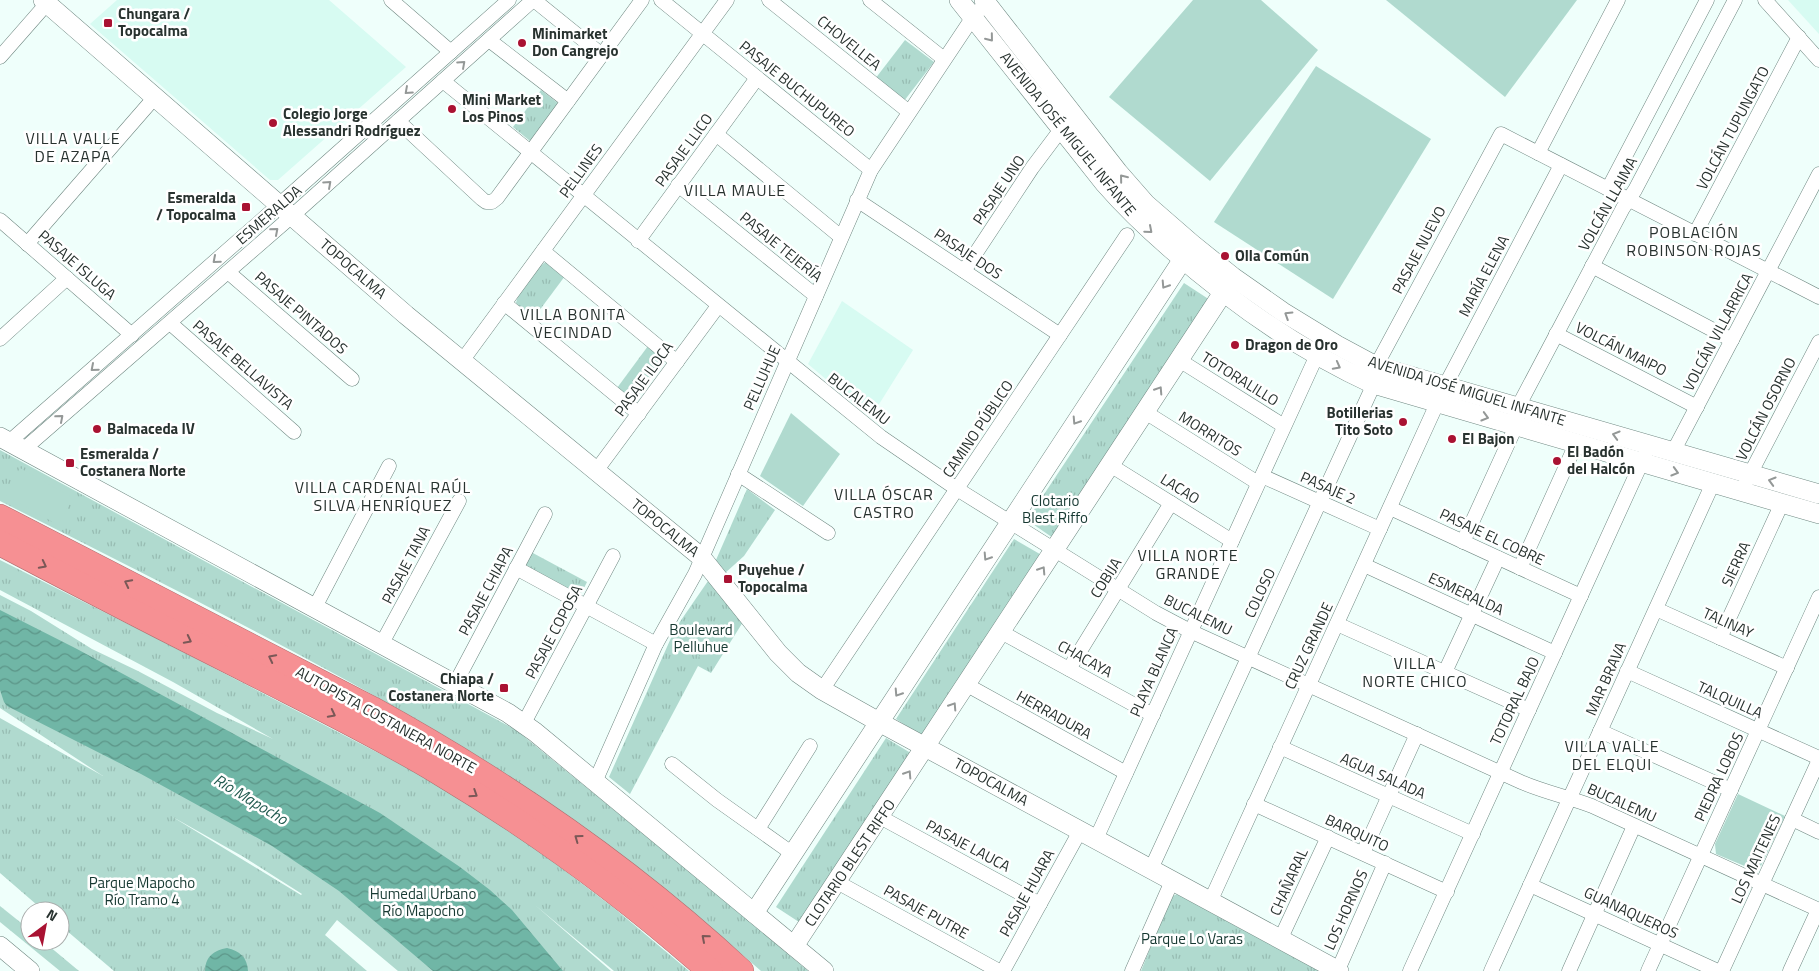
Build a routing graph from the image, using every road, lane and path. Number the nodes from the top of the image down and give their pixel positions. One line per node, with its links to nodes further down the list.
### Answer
1 (391, 0): 20 (street)
2 (508, 0): 20 (street, ESMERALDA)
3 (534, 0): 19 (street, ESMERALDA); 21 (street)
4 (642, 0): 21 (street)
5 (661, 0): 17 (street, PASAJE BUCHUPUREO)
6 (727, 0): 17 (street, PELLINES)
7 (769, 0): 29 (street, CHOVELLEA)
8 (870, 0): 23 (street)
9 (959, 0): 16 (street, AVENIDA JOSÉ MIGUEL INFANTE)
10 (1618, 0): 34 (street)
11 (1707, 0): 39 (street, VOLCÁN LLAIMA)
12 (1735, 0): 42 (street, VOLCÁN LLAIMA)
13 (1765, 0): 18 (street)
14 (46, 1): 22 (street); 27 (street, TOPOCALMA)
15 (985, 1): 16 (street, PELLUHUE); 51 (street, AVENIDA JOSÉ MIGUEL INFANTE, one-way to 15)
16 (973, 17): 23 (street, PELLUHUE); 31 (street, AVENIDA JOSÉ MIGUEL INFANTE, one-way to 31)
17 (702, 34): 25 (street, PASAJE BUCHUPUREO); 40 (street, PELLINES)
18 (1799, 37): 24 (street); 45 (street, VOLCÁN TUPUNGATO)
19 (489, 40): 26 (street, ESMERALDA, one-way to 19); 28 (street)
20 (451, 52): 43 (street, ESMERALDA, one-way to 43)
21 (602, 55): 28 (street)
22 (0, 57)
23 (944, 60): 29 (street, PELLUHUE)
24 (1819, 60)
25 (757, 78): 32 (street, PASAJE LLICO); 36 (street, PASAJE BUCHUPUREO)
26 (443, 81): 30 (street, ESMERALDA); 33 (street, BUCALEMU)
27 (154, 97): 43 (street, TOPOCALMA); 49 (street)
28 (568, 101): 33 (street)
29 (909, 112): 36 (street, PELLUHUE)
30 (398, 121): 33 (street); 43 (street, ESMERALDA, one-way to 30)
31 (1062, 128): 51 (street, AVENIDA JOSÉ MIGUEL INFANTE, one-way to 51); 53 (street, PASAJE UNO)
32 (716, 134): 38 (street, PASAJE LLICO); 47 (street)
33 (530, 152): 40 (street, BUCALEMU)
34 (1538, 153): 35 (street); 75 (street, PASAJE NUEVO)
35 (1561, 165): 39 (street); 77 (street, MARÍA ELENA)
36 (871, 170): 41 (street, PELLUHUE)
37 (1819, 174): 54 (street, VOLCÁN VILLARRICA)
38 (678, 185): 48 (street, PASAJE LLICO); 59 (street, PASAJE TEJERÍA)
39 (1608, 189): 42 (street)
40 (583, 196): 48 (street, BUCALEMU); 50 (street, PELLINES)
41 (858, 200): 47 (street, PELLUHUE); 53 (street, PASAJE DOS)
42 (1629, 200): 45 (street); 52 (street, VOLCÁN LLAIMA)
43 (286, 211): 55 (street, ESMERALDA, one-way to 43); 65 (street, ESMERALDA, one-way to 65); 72 (street, TOPOCALMA)
44 (3, 227): 49 (street, PASAJE ISLUGA)
45 (1695, 234): 54 (street)
46 (1127, 235): 66 (street, CAMINO PÚBLICO)
47 (841, 237): 59 (street, PELLUHUE)
48 (638, 241): 62 (street, BUCALEMU)
49 (27, 244): 57 (street, PASAJE ISLUGA)
50 (543, 251): 61 (street, PELLINES); 73 (street)
51 (1187, 252): 56 (street, AVENIDA JOSÉ MIGUEL INFANTE); 58 (street, AVENIDA JOSÉ MIGUEL INFANTE); 109 (street, one-way to 109)
52 (1592, 266): 64 (street, VOLCÁN LLAIMA); 68 (street)
53 (964, 271): 66 (street, PASAJE DOS)
54 (1768, 271): 60 (street); 68 (street, VOLCÁN VILLARRICA)
55 (228, 272): 63 (street, ESMERALDA); 76 (street, PASAJE PINTADOS)
56 (1233, 277): 58 (street, CLOTARIO BLEST RIFFO); 75 (street, AVENIDA JOSÉ MIGUEL INFANTE, one-way to 56)
57 (67, 278): 65 (street, PASAJE ISLUGA); 67 (street)
58 (1222, 293): 70 (street, AVENIDA JOSÉ MIGUEL INFANTE); 71 (street, CLOTARIO BLEST RIFFO)
59 (816, 296): 74 (street, PELLUHUE)
60 (1819, 297)
61 (504, 303): 72 (street, PELLINES); 82 (street)
62 (718, 306): 73 (street, PASAJE ILOCA); 74 (street, BUCALEMU)
63 (170, 323): 85 (street, PASAJE BELLAVISTA); 86 (street, ESMERALDA, one-way to 63)
64 (1556, 334): 79 (street, VOLCÁN LLAIMA); 80 (street, VOLCÁN MAIPO)
65 (132, 335): 86 (street, ESMERALDA, one-way to 86)
66 (1060, 335): 98 (street, CAMINO PÚBLICO)
67 (0, 339)
68 (1732, 340): 80 (street, VOLCÁN VILLARRICA)
69 (1819, 342): 95 (street, VOLCÁN OSORNO)
70 (1317, 355): 75 (street, AVENIDA JOSÉ MIGUEL INFANTE, one-way to 75); 83 (street, PLAYA BLANCA)
71 (1178, 360): 81 (street, CLOTARIO BLEST RIFFO, one-way to 71); 83 (street, TOTORALILLO)
72 (462, 361): 93 (street, TOPOCALMA)
73 (677, 362): 82 (street, PASAJE ILOCA)
74 (787, 362): 94 (street, PELLUHUE); 98 (street, BUCALEMU)
75 (1375, 375): 77 (street, AVENIDA JOSÉ MIGUEL INFANTE); 78 (street, AVENIDA JOSÉ MIGUEL INFANTE); 102 (street, COLOSO)
76 (352, 378)
77 (1445, 386): 78 (street, MARÍA ELENA); 79 (street, AVENIDA JOSÉ MIGUEL INFANTE)
78 (1438, 404): 84 (street, AVENIDA JOSÉ MIGUEL INFANTE, one-way to 84); 105 (street, CRUZ GRANDE)
79 (1518, 407): 84 (street, VOLCÁN LLAIMA); 88 (street, AVENIDA JOSÉ MIGUEL INFANTE, one-way to 79)
80 (1697, 407): 89 (street, VOLCÁN VILLARRICA)
81 (1145, 412): 91 (street, CLOTARIO BLEST RIFFO); 96 (street, MORRITOS)
82 (639, 414): 93 (street, PASAJE ILOCA)
83 (1284, 426): 96 (street, PLAYA BLANCA)
84 (1516, 426): 87 (street, AVENIDA JOSÉ MIGUEL INFANTE); 113 (street, VOLCÁN LLAIMA)
85 (294, 432)
86 (11, 443): 126 (street)
87 (1576, 444): 90 (street, AVENIDA JOSÉ MIGUEL INFANTE); 121 (street)
88 (1650, 445): 89 (street, AVENIDA JOSÉ MIGUEL INFANTE); 90 (street, TOTORAL BAJO)
89 (1673, 452): 95 (street, AVENIDA JOSÉ MIGUEL INFANTE)
90 (1642, 463): 97 (street, AVENIDA JOSÉ MIGUEL INFANTE, one-way to 97); 123 (street, TOTORAL BAJO)
91 (1110, 465): 103 (street, LACAO); 115 (street, CLOTARIO BLEST RIFFO)
92 (389, 466): 126 (street)
93 (596, 471): 117 (street, TOPOCALMA)
94 (738, 474): 111 (street); 117 (street, PELLUHUE)
95 (1750, 474): 99 (street, VOLCÁN OSORNO); 100 (street, AVENIDA JOSÉ MIGUEL INFANTE, one-way to 95)
96 (1260, 479): 102 (street, PASAJE 2); 112 (street, PLAYA BLANCA)
97 (1713, 483): 99 (street, AVENIDA JOSÉ MIGUEL INFANTE); 127 (street, MAR BRAVA)
98 (957, 489): 109 (street, BUCALEMU); 144 (street, CAMINO PÚBLICO)
99 (1741, 492): 104 (street, AVENIDA JOSÉ MIGUEL INFANTE)
100 (1819, 494)
101 (459, 501): 134 (street, PASAJE TANA)
102 (1320, 502): 110 (street, PASAJE 2); 136 (street, COLOSO)
103 (1171, 503): 112 (street, LACAO); 122 (street, COBIJA)
104 (1782, 503): 107 (street, AVENIDA JOSÉ MIGUEL INFANTE); 132 (street, SIERRA)
105 (1390, 508): 110 (street, CRUZ GRANDE); 113 (street, PASAJE EL COBRE)
106 (544, 514): 120 (street, PASAJE CHIAPA)
107 (1819, 514)
108 (0, 517): 193 (highway, AUTOPISTA COSTANERA NORTE, one-way to 108)
109 (1010, 522): 115 (street, BUCALEMU); 147 (street, one-way to 147)
110 (1380, 529): 119 (street, CRUZ GRANDE)
111 (828, 533)
112 (1232, 541): 130 (street, PLAYA BLANCA)
113 (1463, 542): 118 (street, PASAJE EL COBRE)
114 (0, 543): 192 (highway, AUTOPISTA COSTANERA NORTE, one-way to 192)
115 (1055, 550): 122 (street, BUCALEMU); 131 (street, CLOTARIO BLEST RIFFO, one-way to 115)
116 (613, 556): 125 (street, PASAJE COPOSA)
117 (701, 557): 133 (street, PELLUHUE); 144 (street, TOPOCALMA)
118 (1498, 558): 121 (street, PASAJE EL COBRE); 128 (street)
119 (1364, 565): 128 (street, ESMERALDA); 129 (street, CRUZ GRANDE)
120 (516, 568): 125 (street); 141 (street, PASAJE CHIAPA)
121 (1520, 568): 123 (street, PASAJE EL COBRE)
122 (1118, 590): 130 (street, BUCALEMU); 138 (street, COBIJA)
123 (1581, 596): 135 (street, TOTORAL BAJO)
124 (1819, 597): 137 (street, PIEDRA LOBOS)
125 (586, 606): 133 (street); 148 (street, PASAJE COPOSA)
126 (314, 608): 134 (street)
127 (1656, 609): 132 (street, TALINAY); 139 (street, MAR BRAVA)
128 (1472, 615): 135 (street, ESMERALDA); 140 (street)
129 (1337, 624): 140 (street); 143 (street, CRUZ GRANDE)
130 (1190, 631): 136 (street, BUCALEMU); 146 (street, PLAYA BLANCA)
131 (1002, 632): 138 (street, CHACAYA); 142 (street, CLOTARIO BLEST RIFFO)
132 (1720, 638): 137 (street, TALINAY)
133 (656, 644): 159 (street, PELLUHUE)
134 (381, 645): 141 (street)
135 (1555, 653): 145 (street, TOTORAL BAJO)
136 (1248, 657): 143 (street, BUCALEMU); 176 (street, COLOSO)
137 (1787, 668): 149 (street, PIEDRA LOBOS)
138 (1069, 669): 146 (street, CHACAYA)
139 (1627, 671): 149 (street, TALQUILLA); 150 (street, MAR BRAVA)
140 (1446, 672): 145 (street)
141 (455, 684): 148 (street)
142 (966, 685): 153 (street, CLOTARIO BLEST RIFFO, one-way to 142); 157 (street, HERRADURA)
143 (1309, 685): 151 (street, BUCALEMU); 154 (street, CRUZ GRANDE)
144 (822, 690): 147 (street, TOPOCALMA)
145 (1529, 710): 158 (street, TOTORAL BAJO)
146 (1153, 715): 157 (street, PLAYA BLANCA)
147 (879, 722): 153 (street, TOPOCALMA); 173 (street)
148 (524, 723): 159 (street)
149 (1758, 730): 155 (street, TALQUILLA); 160 (street, PIEDRA LOBOS)
150 (1600, 732): 160 (street); 162 (street, MAR BRAVA)
151 (1417, 734): 158 (street, BUCALEMU); 161 (street)
152 (810, 746): 167 (street)
153 (926, 747): 164 (street, CLOTARIO BLEST RIFFO, one-way to 153); 170 (street, TOPOCALMA)
154 (1280, 747): 161 (street, AGUA SALADA); 163 (street, CRUZ GRANDE)
155 (1819, 759): 165 (street, LOS MAITENES)
156 (672, 764): 167 (street)
157 (1126, 773): 170 (street, PLAYA BLANCA)
158 (1501, 773): 162 (street, BUCALEMU); 169 (street, TOTORAL BAJO)
159 (595, 782): 185 (street)
160 (1730, 790): 174 (street, PIEDRA LOBOS)
161 (1389, 796): 169 (street, AGUA SALADA); 172 (street)
162 (1570, 798): 166 (street, BUCALEMU); 180 (street, MAR BRAVA)
163 (1254, 804): 171 (street, BARQUITO); 182 (street, CRUZ GRANDE)
164 (880, 817): 178 (street, CLOTARIO BLEST RIFFO); 183 (street, PASAJE LAUCA)
165 (1792, 819): 168 (street); 179 (street, LOS MAITENES)
166 (1634, 826): 174 (street, BUCALEMU); 186 (street)
167 (758, 829): 173 (street)
168 (1819, 832)
169 (1473, 834): 181 (street, TOTORAL BAJO)
170 (1088, 835): 176 (street, TOPOCALMA); 183 (street, PASAJE HUARA)
171 (1328, 837): 172 (street, BARQUITO); 187 (street, CHAÑARAL)
172 (1363, 853): 175 (street, BARQUITO)
173 (793, 854): 185 (street)
174 (1700, 856): 179 (street, BUCALEMU); 188 (street, PIEDRA LOBOS)
175 (1385, 864): 181 (street, BARQUITO); 198 (street, LOS HORNOS)
176 (1151, 869): 177 (street, TOPOCALMA)
177 (1172, 881): 182 (street, TOPOCALMA); 197 (street)
178 (837, 882): 190 (street, CLOTARIO BLEST RIFFO); 195 (street, PASAJE PUTRE)
179 (1762, 884): 184 (street, BUCALEMU); 204 (street, LOS MAITENES)
180 (1530, 885): 186 (street, GUANAQUEROS); 200 (street, MAR BRAVA)
181 (1446, 892): 199 (street, TOTORAL BAJO)
182 (1210, 902): 187 (street, TOPOCALMA)
183 (1040, 904): 196 (street, PASAJE HUARA)
184 (1819, 910): 205 (street)
185 (754, 913): 190 (street)
186 (1594, 914): 188 (street, GUANAQUEROS); 201 (street)
187 (1280, 940): 198 (street, TOPOCALMA)
188 (1660, 944): 202 (street, PIEDRA LOBOS); 203 (street, GUANAQUEROS)
189 (0, 946): 191 (street)
190 (794, 946): 194 (street)
191 (30, 971)
192 (710, 971)
193 (741, 971)
194 (824, 971)
195 (999, 971)
196 (1003, 971)
197 (1132, 971)
198 (1338, 971)
199 (1410, 971)
200 (1491, 971)
201 (1568, 971)
202 (1648, 971)
203 (1718, 971)
204 (1722, 971)
205 (1790, 971)

